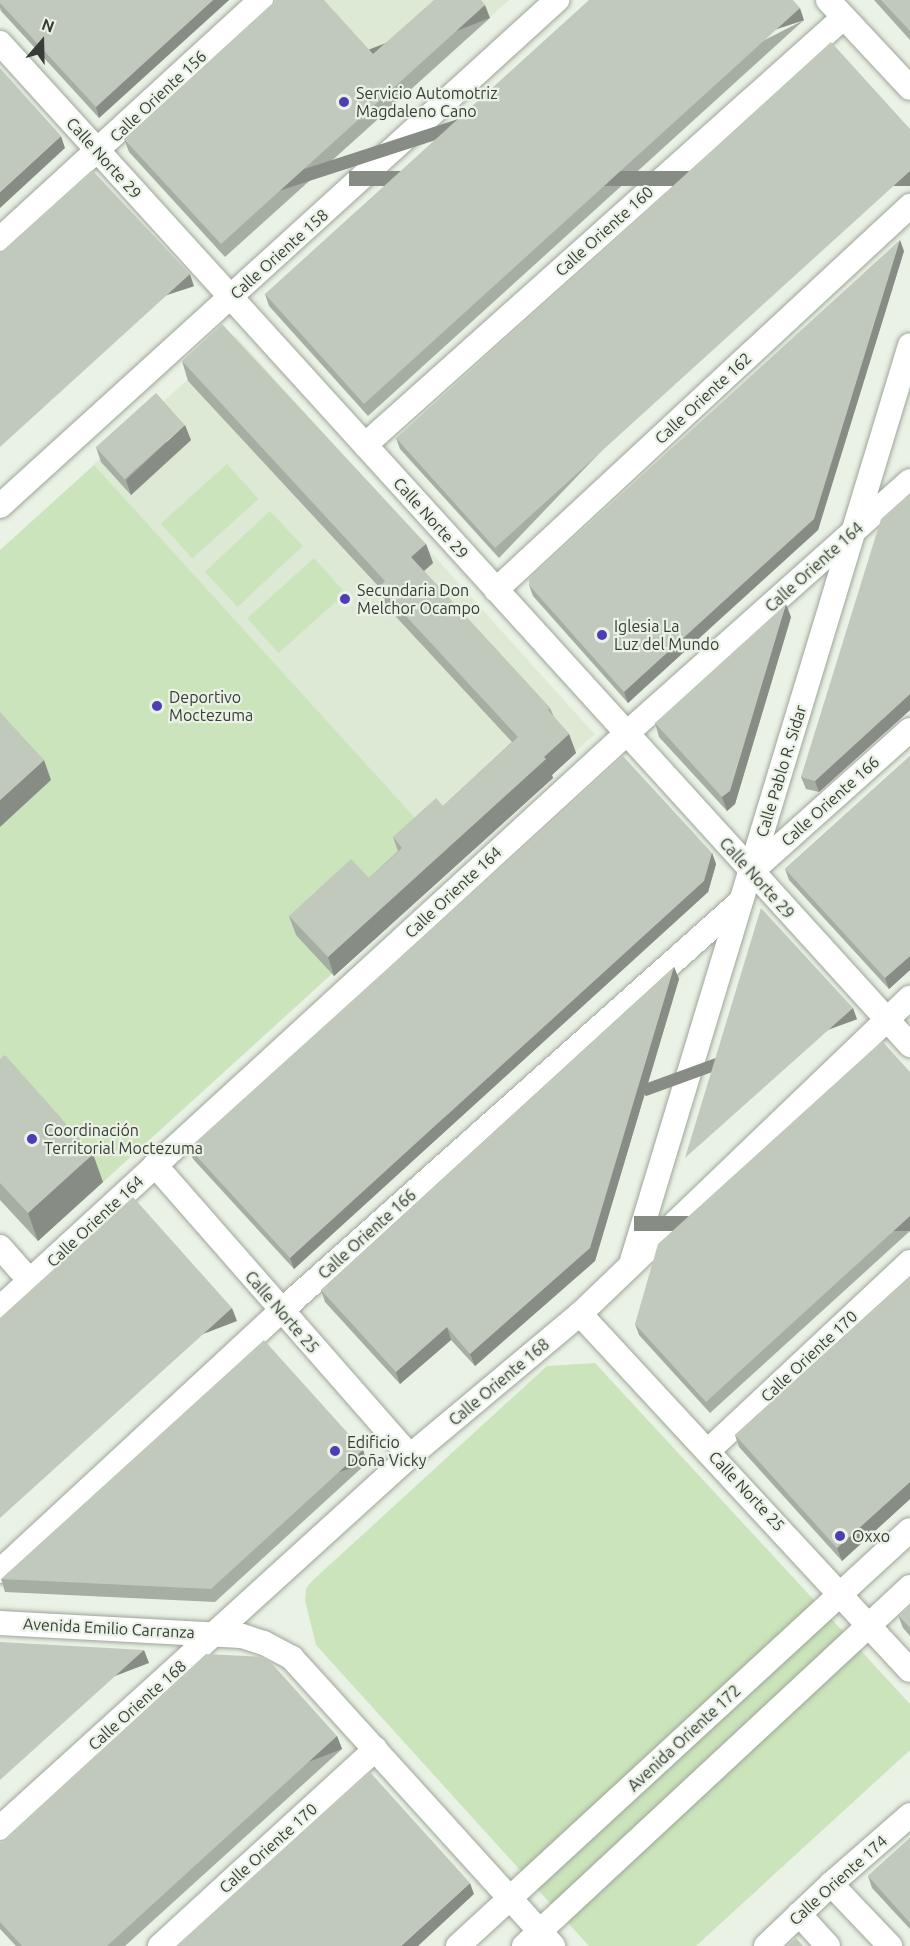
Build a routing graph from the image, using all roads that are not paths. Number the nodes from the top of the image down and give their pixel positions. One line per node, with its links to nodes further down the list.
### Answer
1 (261, 0): 6 (street, Calle Oriente 156)
2 (557, 0): 9 (street, Calle Oriente 158)
3 (836, 9): 5 (street); 11 (street, Calle Oriente 160)
4 (0, 43): 6 (street, Calle Norte 29)
5 (910, 88)
6 (97, 151): 8 (street, Calle Oriente 156); 9 (street, Calle Norte 29)
7 (910, 206): 15 (street, Calle Oriente 162)
8 (0, 239)
9 (231, 297): 11 (street, Calle Norte 29); 13 (street, Calle Oriente 158)
10 (910, 345): 14 (street, Calle Pablo R. Sidar)
11 (364, 445): 15 (street, Calle Norte 29)
12 (910, 481): 14 (street, Calle Oriente 164)
13 (0, 506)
14 (852, 534): 17 (street, Calle Oriente 164); 18 (street, Calle Pablo R. Sidar)
15 (496, 590): 17 (street, Calle Norte 29)
16 (910, 730): 18 (street, Calle Oriente 166)
17 (626, 734): 18 (street, Calle Norte 29); 23 (street, Calle Oriente 164)
18 (751, 872): 19 (street, Calle Pablo R. Sidar); 21 (street, Calle Norte 29)
19 (740, 902): 26 (street, Calle Pablo R. Sidar); 29 (street, Calle Oriente 166)
20 (910, 998): 21 (street, Calle Oriente 168)
21 (887, 1019): 22 (street, Calle Norte 29); 26 (street, Calle Oriente 168)
22 (910, 1045)
23 (155, 1165): 27 (street, Calle Oriente 164); 29 (street, Calle Norte 25)
24 (0, 1247): 27 (street)
25 (910, 1262): 31 (street, Calle Oriente 170)
26 (631, 1265): 30 (street, Calle Oriente 168)
27 (30, 1281): 28 (street, Calle Oriente 164)
28 (0, 1308)
29 (281, 1311): 32 (street, Calle Norte 25); 34 (street, Calle Oriente 166)
30 (580, 1314): 31 (street, Calle Norte 25); 32 (street, Calle Oriente 168)
31 (709, 1450): 36 (street, Calle Norte 25)
32 (410, 1456): 39 (street, Calle Oriente 168)
33 (910, 1530): 36 (street, Avenida Oriente 172)
34 (0, 1572)
35 (910, 1587): 38 (street)
36 (841, 1593): 38 (street, Calle Norte 25); 45 (street, Avenida Oriente 172)
37 (0, 1623): 39 (street, Avenida Emilio Carranza)
38 (869, 1625): 40 (street, Calle Norte 25); 47 (street)
39 (217, 1633): 41 (street); 43 (street, Calle Oriente 168)
40 (910, 1670)
41 (376, 1749): 45 (street); 48 (street, Calle Oriente 170)
42 (910, 1815): 44 (street, Calle Oriente 174)
43 (0, 1828)
44 (831, 1884): 46 (street, Calle Oriente 174); 52 (street)
45 (510, 1899): 47 (street); 49 (street, Avenida Oriente 172)
46 (799, 1914): 50 (street, Calle Oriente 174); 51 (street)
47 (539, 1941)
48 (160, 1946)
49 (458, 1946)
50 (766, 1946)
51 (828, 1946)
52 (890, 1946)

